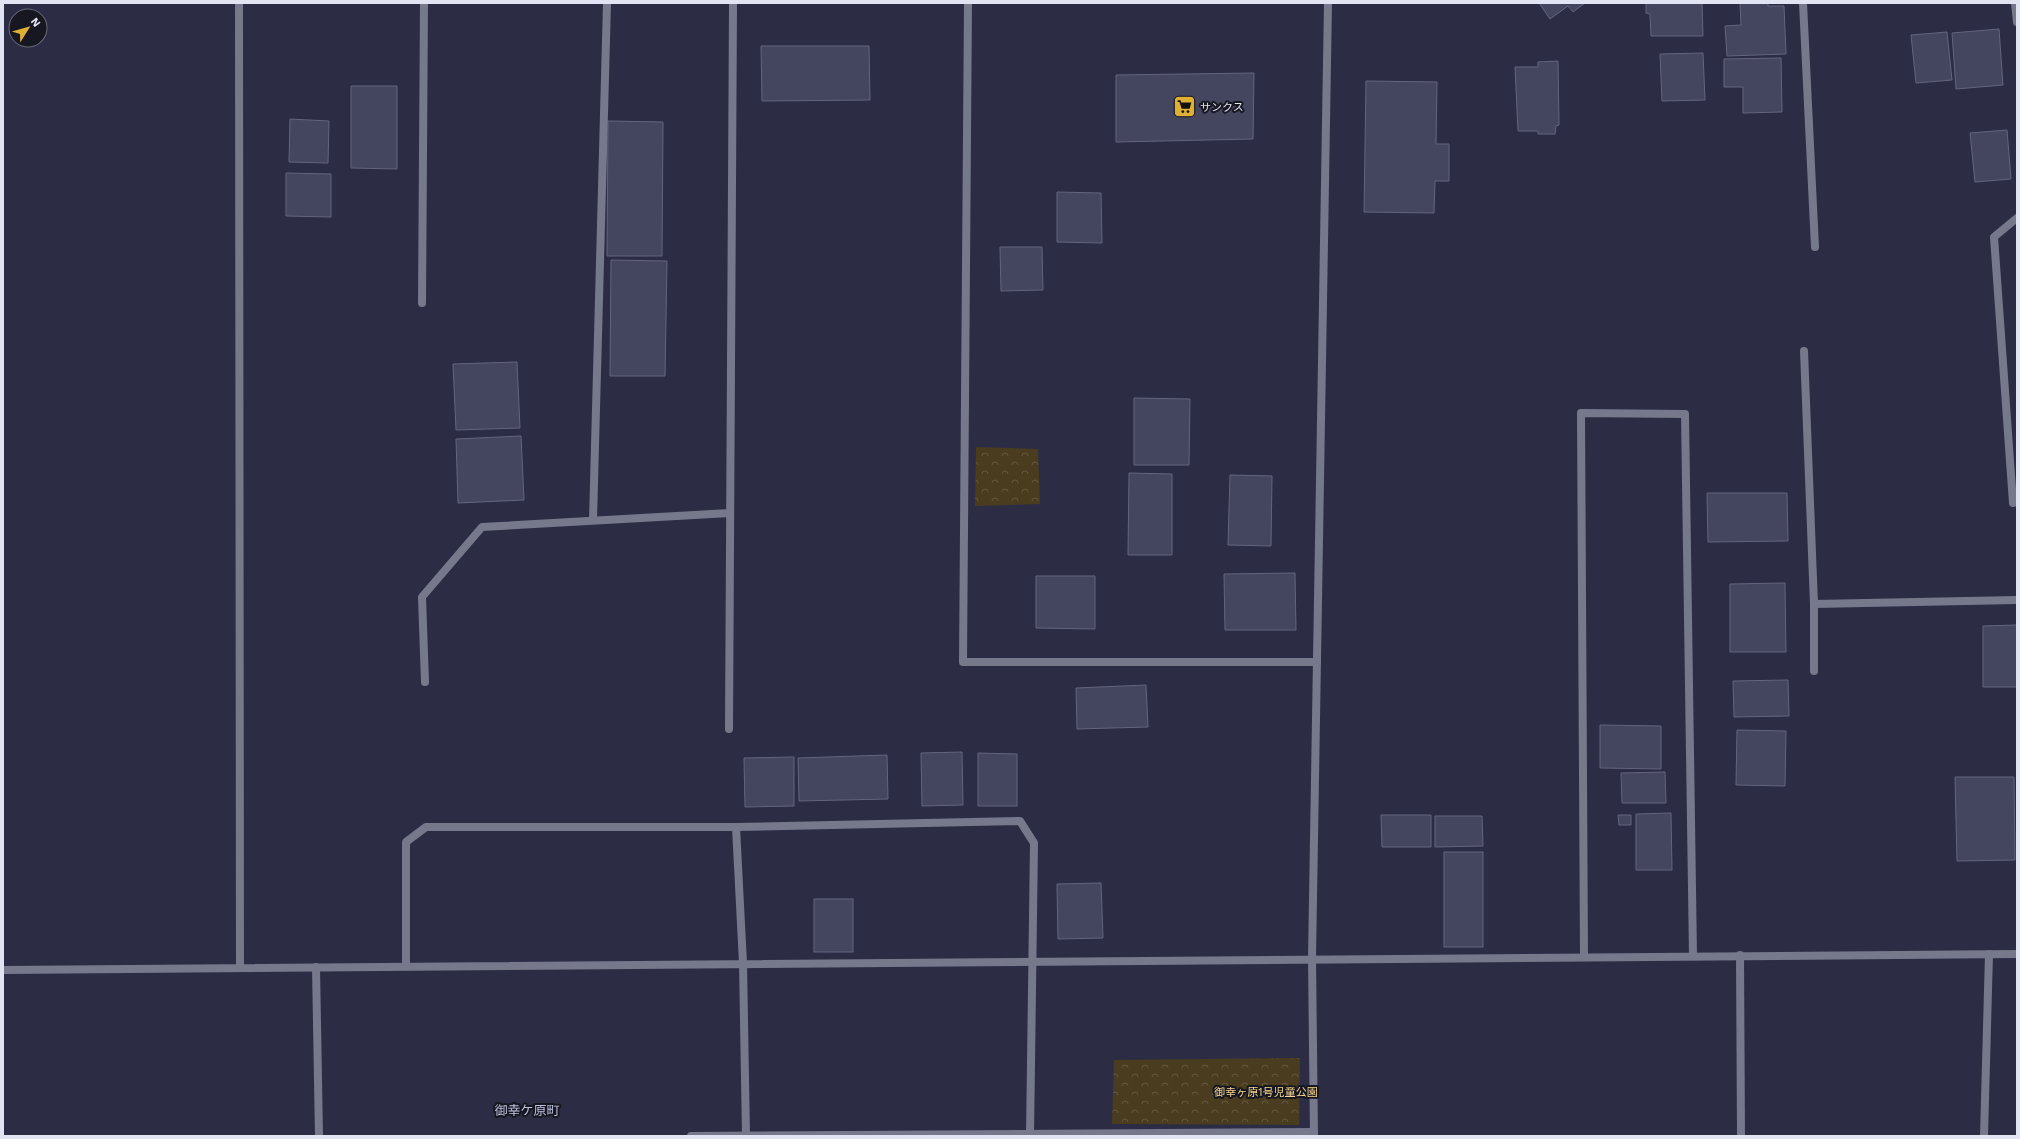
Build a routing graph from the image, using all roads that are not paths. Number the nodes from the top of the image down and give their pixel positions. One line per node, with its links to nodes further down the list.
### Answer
1 (239, 3): 34 (street)
2 (424, 3): 12 (street)
3 (607, 3): 16 (street)
4 (733, 3): 15 (street)
5 (968, 3): 19 (street)
6 (1328, 3): 19 (street)
7 (1803, 3): 11 (street)
8 (2016, 3): 9 (street)
9 (2017, 22)
10 (2017, 218): 14 (street)
11 (1815, 247)
12 (422, 303)
13 (1804, 351): 18 (street)
14 (2013, 503)
15 (730, 513): 16 (street); 22 (street)
16 (594, 520): 21 (street)
17 (2017, 600): 18 (street)
18 (1814, 604): 20 (street)
19 (1317, 662): 29 (street)
20 (1814, 671)
21 (425, 682)
22 (729, 729)
23 (736, 827): 30 (street); 31 (street); 32 (street)
24 (1989, 954): 25 (street); 26 (street); 42 (street)
25 (2017, 954)
26 (1740, 955): 28 (street); 41 (street)
27 (1584, 956): 28 (street); 28 (street); 29 (street)
28 (1692, 956)
29 (1312, 958): 30 (street); 36 (street)
30 (1033, 960): 31 (street); 37 (street)
31 (743, 963): 32 (street); 40 (street)
32 (406, 966): 33 (street)
33 (316, 967): 34 (street); 38 (street)
34 (240, 968): 35 (street)
35 (3, 970)
36 (1314, 1134): 37 (street)
37 (1030, 1135): 40 (street)
38 (319, 1136)
39 (691, 1136): 40 (street)
40 (746, 1136)
41 (1741, 1136)
42 (1984, 1136)

